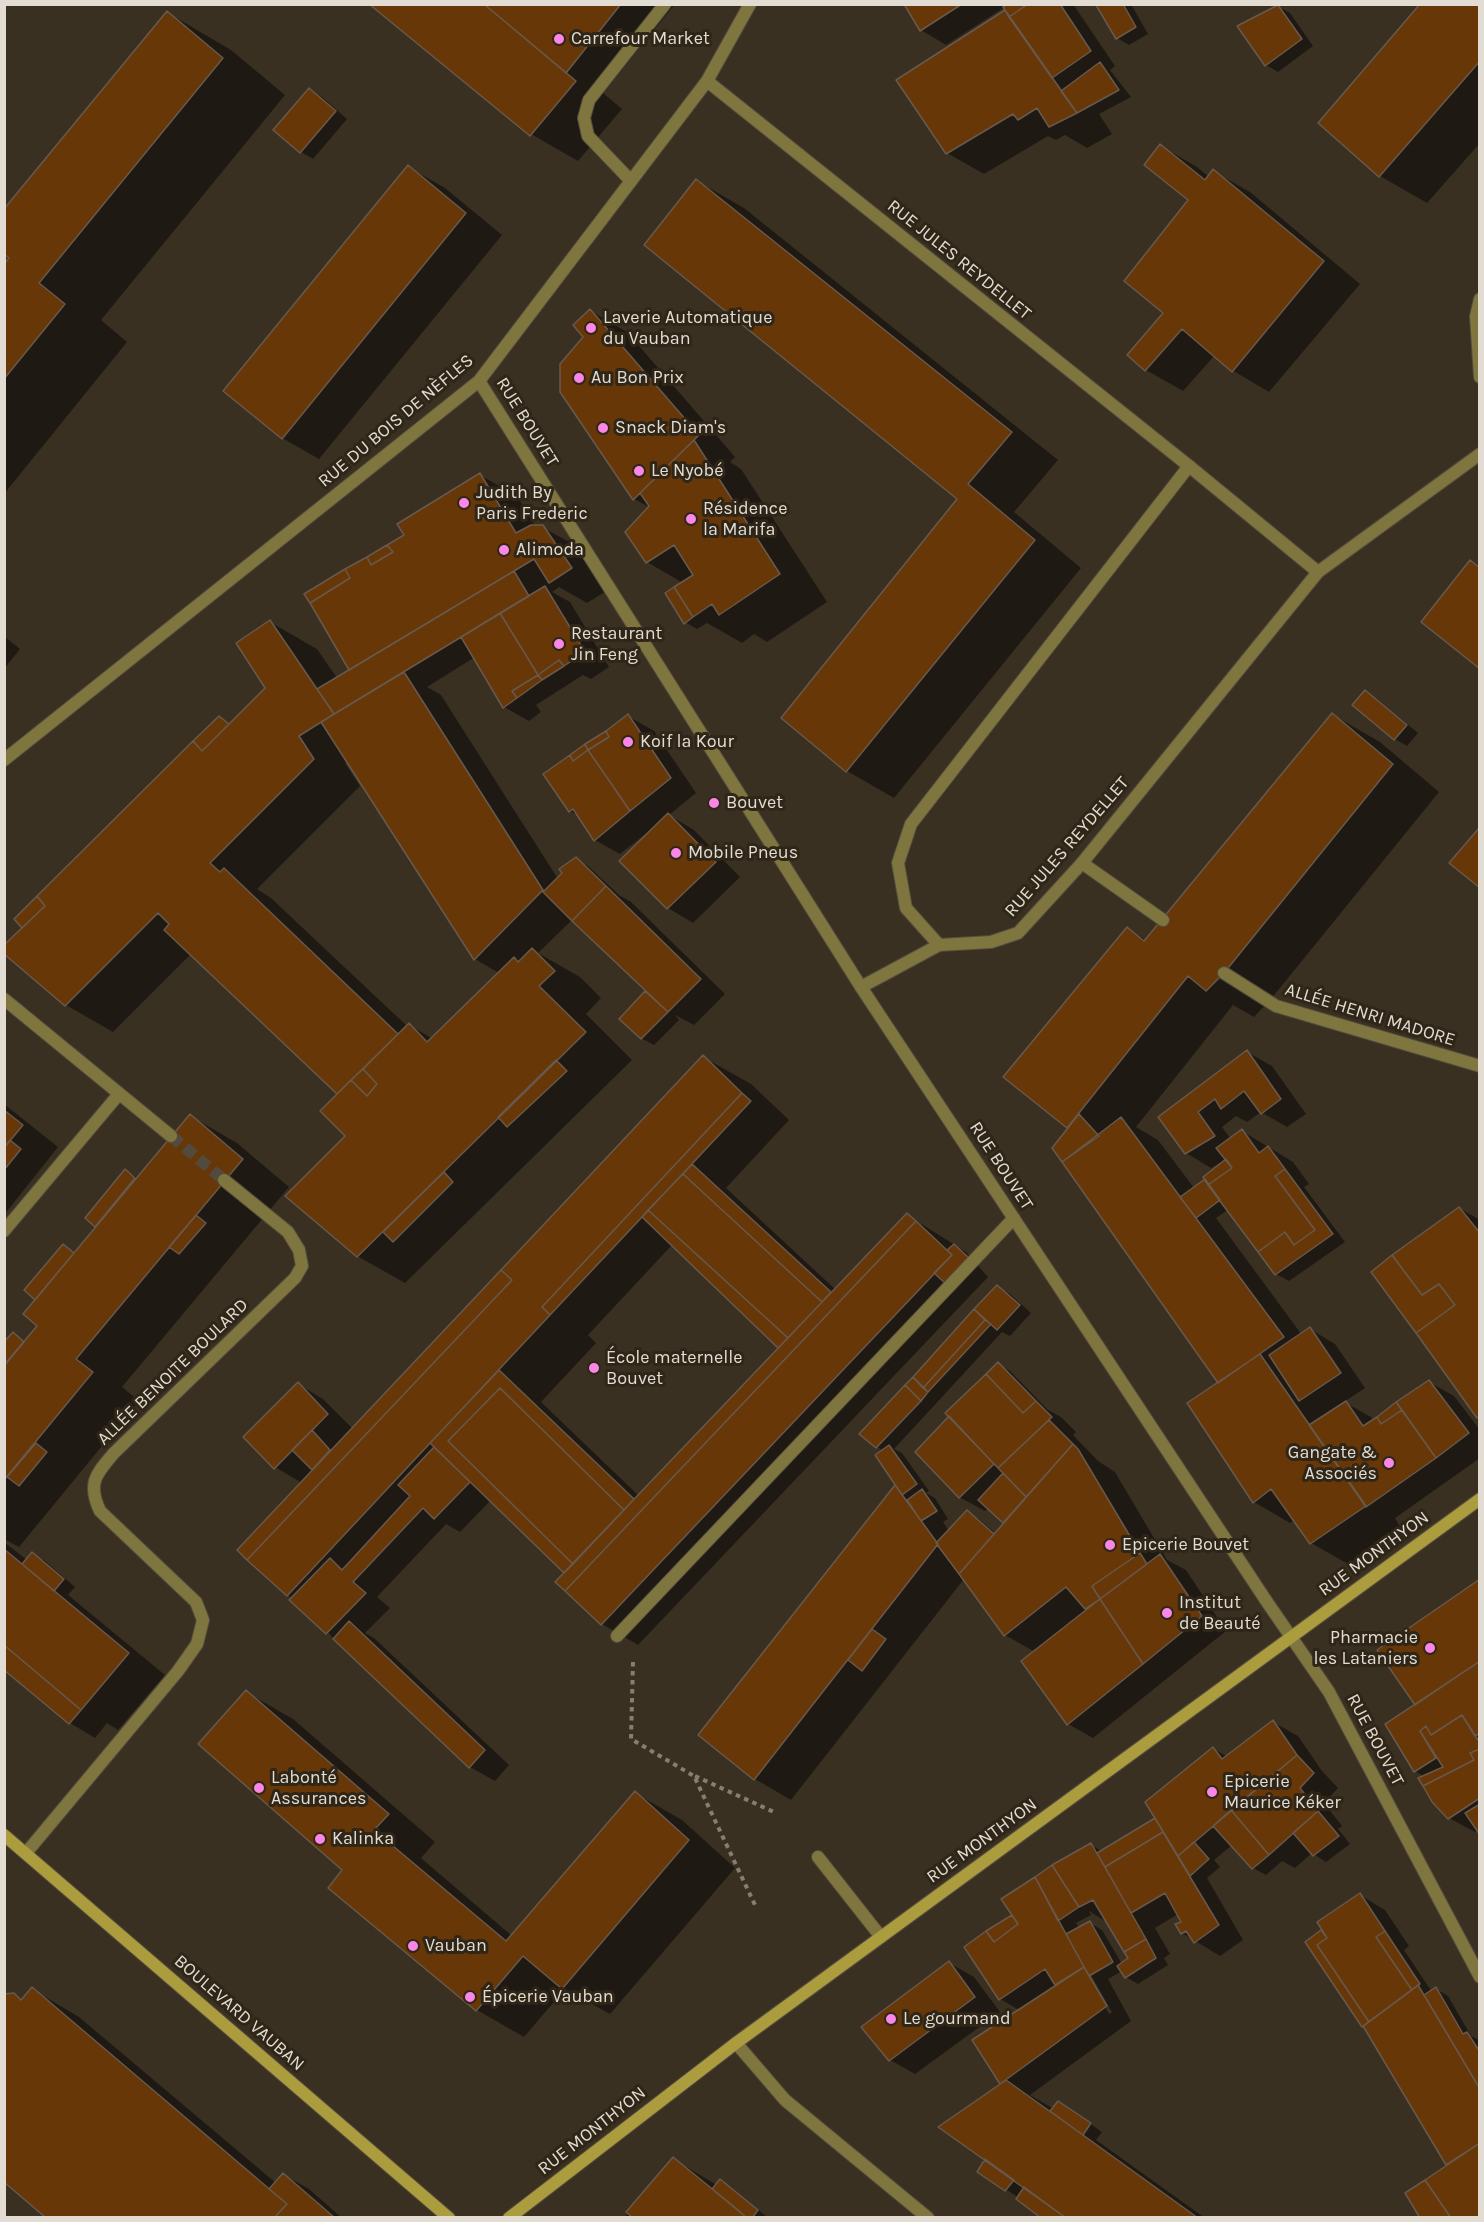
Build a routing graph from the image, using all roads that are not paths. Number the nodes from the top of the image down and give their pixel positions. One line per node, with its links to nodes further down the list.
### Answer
1 (665, 4): 4 (street)
2 (750, 4): 3 (street, RUE DU BOIS DE NÈFLES)
3 (707, 81): 4 (street, RUE DU BOIS DE NÈFLES); 9 (street, RUE JULES REYDELLET)
4 (631, 181): 7 (street, RUE DU BOIS DE NÈFLES)
5 (1479, 299): 6 (street)
6 (1479, 377)
7 (479, 381): 11 (street, RUE DU BOIS DE NÈFLES); 16 (street, RUE BOUVET)
8 (1479, 454): 10 (street, RUE JULES REYDELLET)
9 (1189, 466): 10 (street, RUE JULES REYDELLET); 14 (street)
10 (1318, 572): 12 (street, RUE JULES REYDELLET)
11 (4, 760)
12 (1082, 862): 13 (street); 14 (street, RUE JULES REYDELLET)
13 (1163, 920)
14 (939, 945): 16 (street)
15 (1224, 973): 18 (street, ALLÉE HENRI MADORE)
16 (861, 987): 22 (street, RUE BOUVET)
17 (4, 999): 19 (street)
18 (1479, 1066)
19 (119, 1094): 20 (street); 23 (street)
20 (171, 1136)
21 (224, 1180): 28 (street, ALLÉE BENOITE BOULARD)
22 (1014, 1218): 25 (street); 26 (street, RUE BOUVET)
23 (4, 1231)
24 (1479, 1499): 26 (main road, RUE MONTHYON)
25 (617, 1636)
26 (1291, 1636): 30 (main road, RUE MONTHYON); 31 (street, RUE BOUVET)
27 (4, 1835): 28 (main road, BOULEVARD VAUBAN)
28 (26, 1853): 33 (main road, BOULEVARD VAUBAN)
29 (818, 1857): 30 (street)
30 (881, 1937): 32 (main road, RUE MONTHYON)
31 (1479, 1977)
32 (736, 2043): 34 (main road, RUE MONTHYON); 35 (street)
33 (449, 2217)
34 (509, 2217)
35 (928, 2217)

